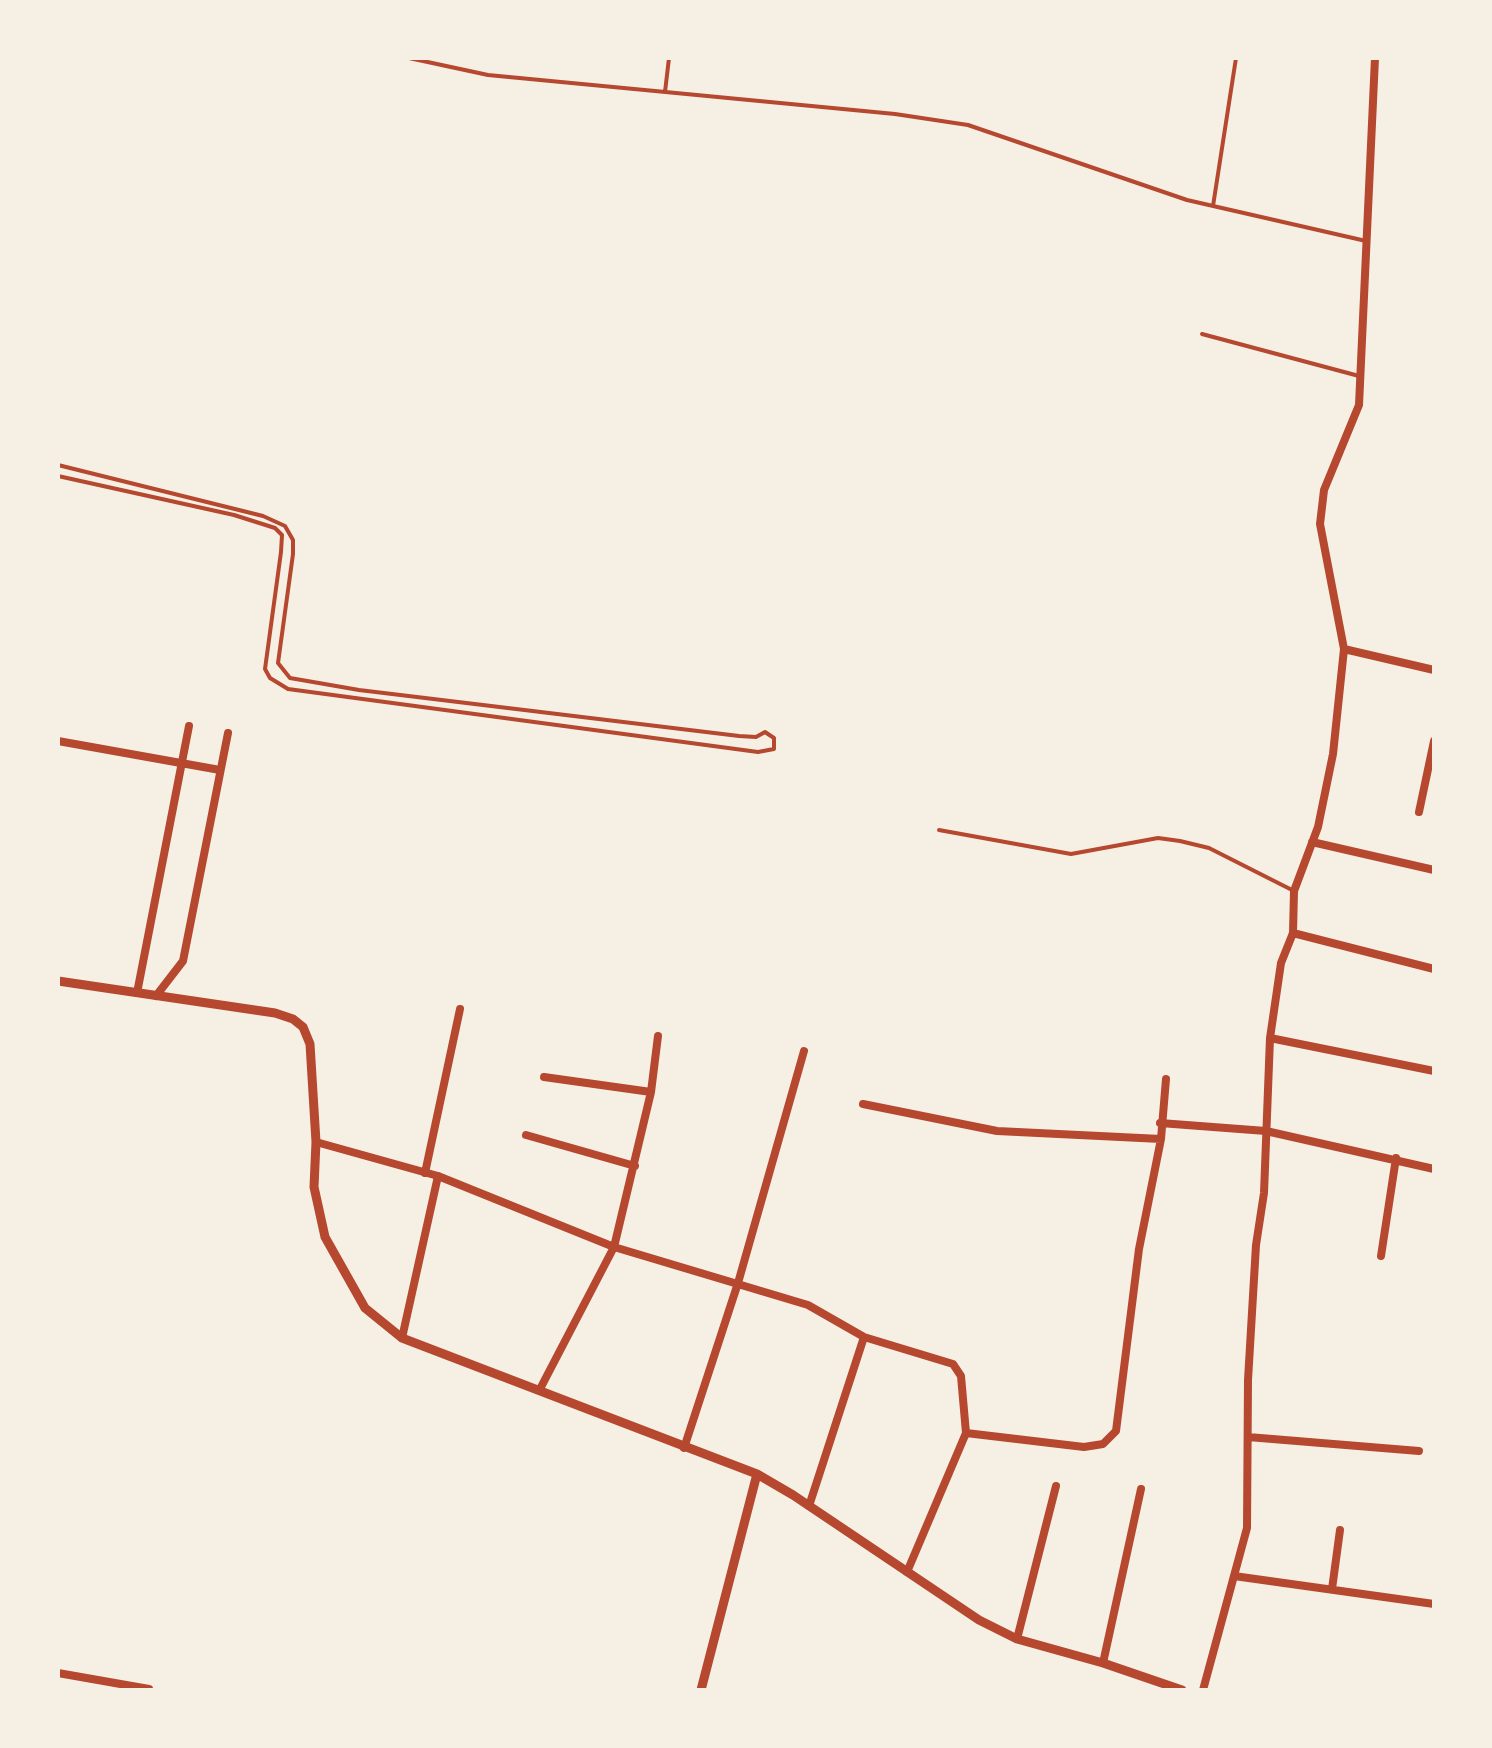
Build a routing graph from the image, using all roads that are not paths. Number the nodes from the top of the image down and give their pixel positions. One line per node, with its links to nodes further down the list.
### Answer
1 (409, 58): 5 (lane)
2 (669, 58): 5 (lane)
3 (1236, 58): 6 (lane)
4 (1375, 58): 7 (street)
5 (665, 92): 6 (lane)
6 (1213, 206): 7 (lane)
7 (1368, 241): 9 (street)
8 (1202, 334): 9 (lane)
9 (1361, 377): 12 (street)
10 (58, 465): 11 (lane)
11 (58, 476)
12 (1344, 649): 13 (street); 22 (street)
13 (1434, 670)
14 (189, 726): 18 (street)
15 (228, 733): 19 (street)
16 (58, 741): 18 (street)
17 (1434, 741): 20 (street)
18 (182, 763): 19 (street); 28 (street)
19 (220, 770): 29 (street)
20 (1419, 812)
21 (939, 830): 24 (lane)
22 (1312, 842): 23 (street); 24 (street)
23 (1434, 870)
24 (1294, 891): 25 (street)
25 (1293, 933): 26 (street); 32 (street)
26 (1434, 969)
27 (58, 981): 28 (street)
28 (137, 993): 29 (street)
29 (156, 996): 43 (street)
30 (460, 1009): 47 (street)
31 (658, 1036): 37 (street)
32 (1270, 1038): 34 (street); 40 (street)
33 (804, 1051): 51 (street)
34 (1434, 1071)
35 (544, 1077): 37 (street)
36 (1166, 1079): 39 (street)
37 (651, 1092): 45 (street)
38 (863, 1104): 42 (street)
39 (1160, 1123): 40 (street); 42 (street)
40 (1266, 1131): 44 (street); 56 (street)
41 (526, 1135): 45 (street)
42 (1161, 1139): 55 (street)
43 (316, 1142): 47 (street); 53 (street)
44 (1396, 1158): 46 (street); 50 (street)
45 (635, 1166): 49 (street)
46 (1434, 1169)
47 (425, 1173): 48 (street)
48 (438, 1176): 49 (street); 53 (street)
49 (614, 1247): 51 (street); 54 (street)
50 (1381, 1256)
51 (738, 1283): 52 (street); 57 (street)
52 (864, 1337): 55 (street); 62 (street)
53 (402, 1338): 54 (street)
54 (540, 1389): 57 (street)
55 (966, 1433): 64 (street)
56 (1248, 1437): 58 (street); 65 (street)
57 (684, 1448): 59 (street)
58 (1419, 1451)
59 (757, 1474): 62 (street); 72 (street)
60 (1056, 1486): 68 (street)
61 (1141, 1489): 69 (street)
62 (809, 1506): 64 (street)
63 (1340, 1530): 66 (street)
64 (907, 1572): 68 (street)
65 (1234, 1576): 66 (street); 74 (street)
66 (1332, 1589): 67 (street)
67 (1434, 1604)
68 (1017, 1639): 69 (street)
69 (1103, 1663): 73 (street)
70 (58, 1673): 71 (street)
71 (149, 1689)
72 (701, 1690)
73 (1182, 1690)
74 (1203, 1690)

